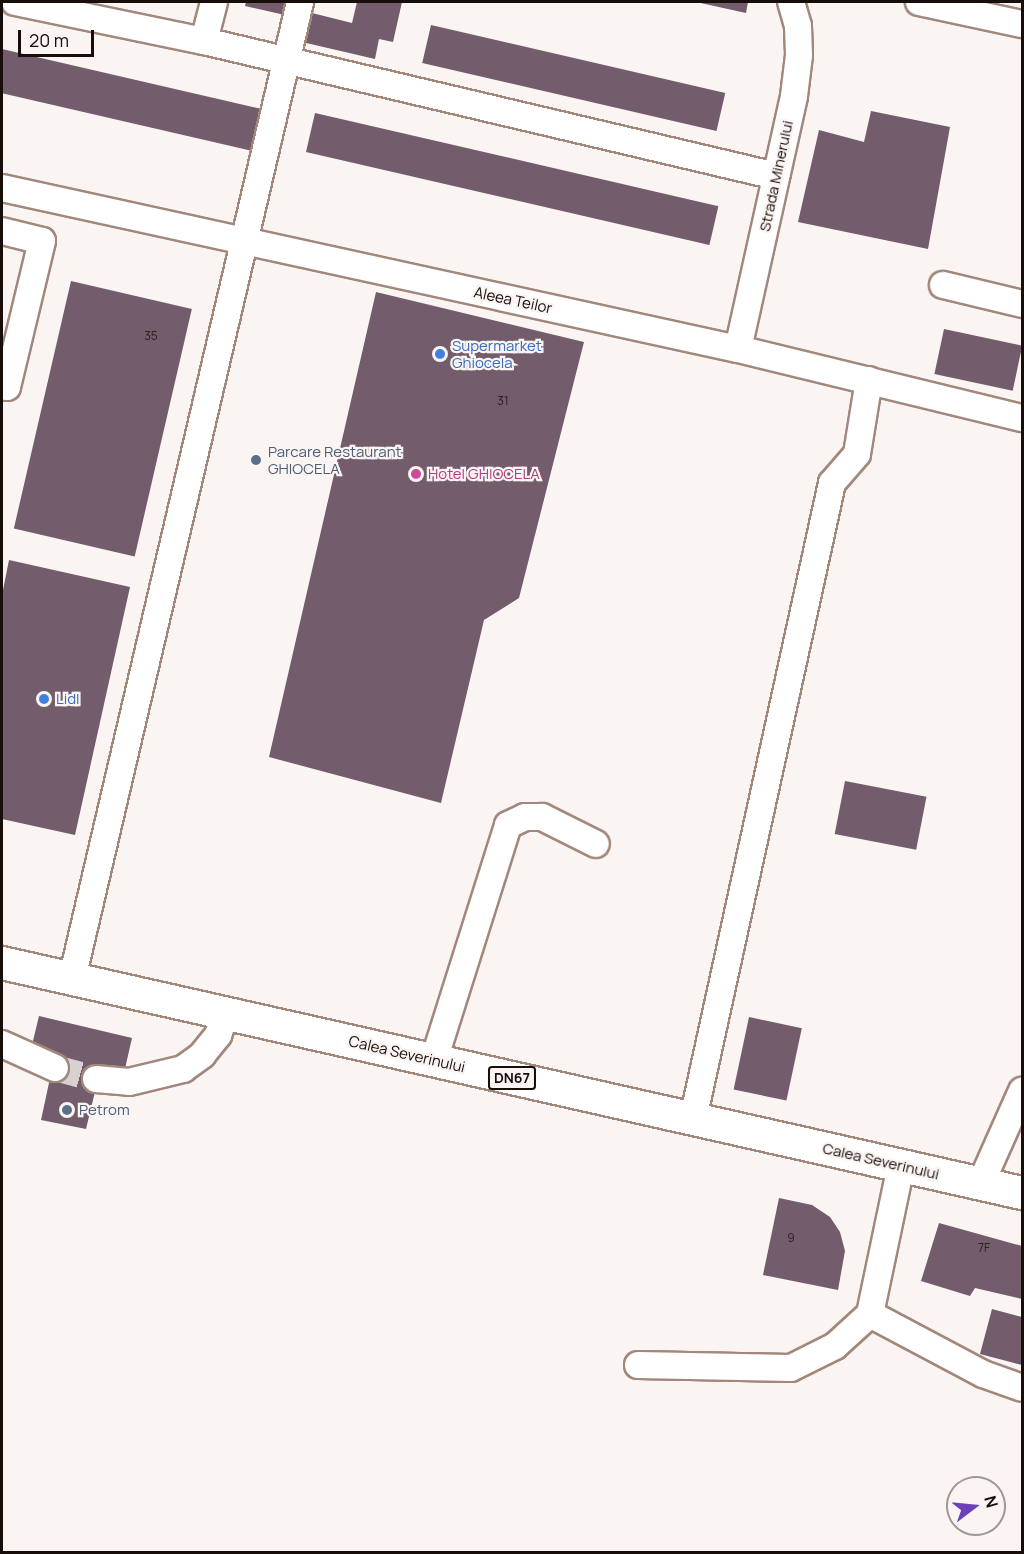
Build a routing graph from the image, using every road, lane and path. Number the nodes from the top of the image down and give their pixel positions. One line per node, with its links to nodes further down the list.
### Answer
1 (15, 2): 6 (street)
2 (214, 2): 8 (street)
3 (300, 2): 9 (street)
4 (791, 2): 10 (street, Strada Minerului)
5 (919, 2): 7 (street)
6 (84, 8): 8 (street)
7 (1023, 24)
8 (204, 41): 9 (street)
9 (285, 60): 10 (street); 13 (street)
10 (776, 176): 16 (street, Strada Minerului)
11 (2, 188): 13 (street, Aleea Teilor)
12 (2, 231): 18 (street)
13 (245, 242): 16 (street, Aleea Teilor); 22 (street)
14 (943, 285): 15 (street)
15 (1023, 304)
16 (738, 349): 17 (street, Aleea Teilor)
17 (869, 380): 19 (street, Aleea Teilor); 29 (street)
18 (2, 386)
19 (1023, 418)
20 (596, 844): 25 (street)
21 (2, 963): 22 (main road, Calea Severinului / DN67)
22 (72, 979): 23 (main road, Calea Severinului / DN67)
23 (226, 1013): 25 (main road, Calea Severinului / DN67); 27 (street)
24 (2, 1044): 26 (street)
25 (434, 1060): 29 (main road, Calea Severinului / DN67)
26 (56, 1068)
27 (96, 1079)
28 (1023, 1091): 31 (street)
29 (693, 1119): 30 (main road, Calea Severinului / DN67)
30 (901, 1165): 31 (main road, Calea Severinului / DN67); 33 (street)
31 (981, 1183): 32 (main road, Calea Severinului / DN67)
32 (1023, 1193)
33 (870, 1314): 34 (street); 35 (street)
34 (638, 1365)
35 (1023, 1388)

